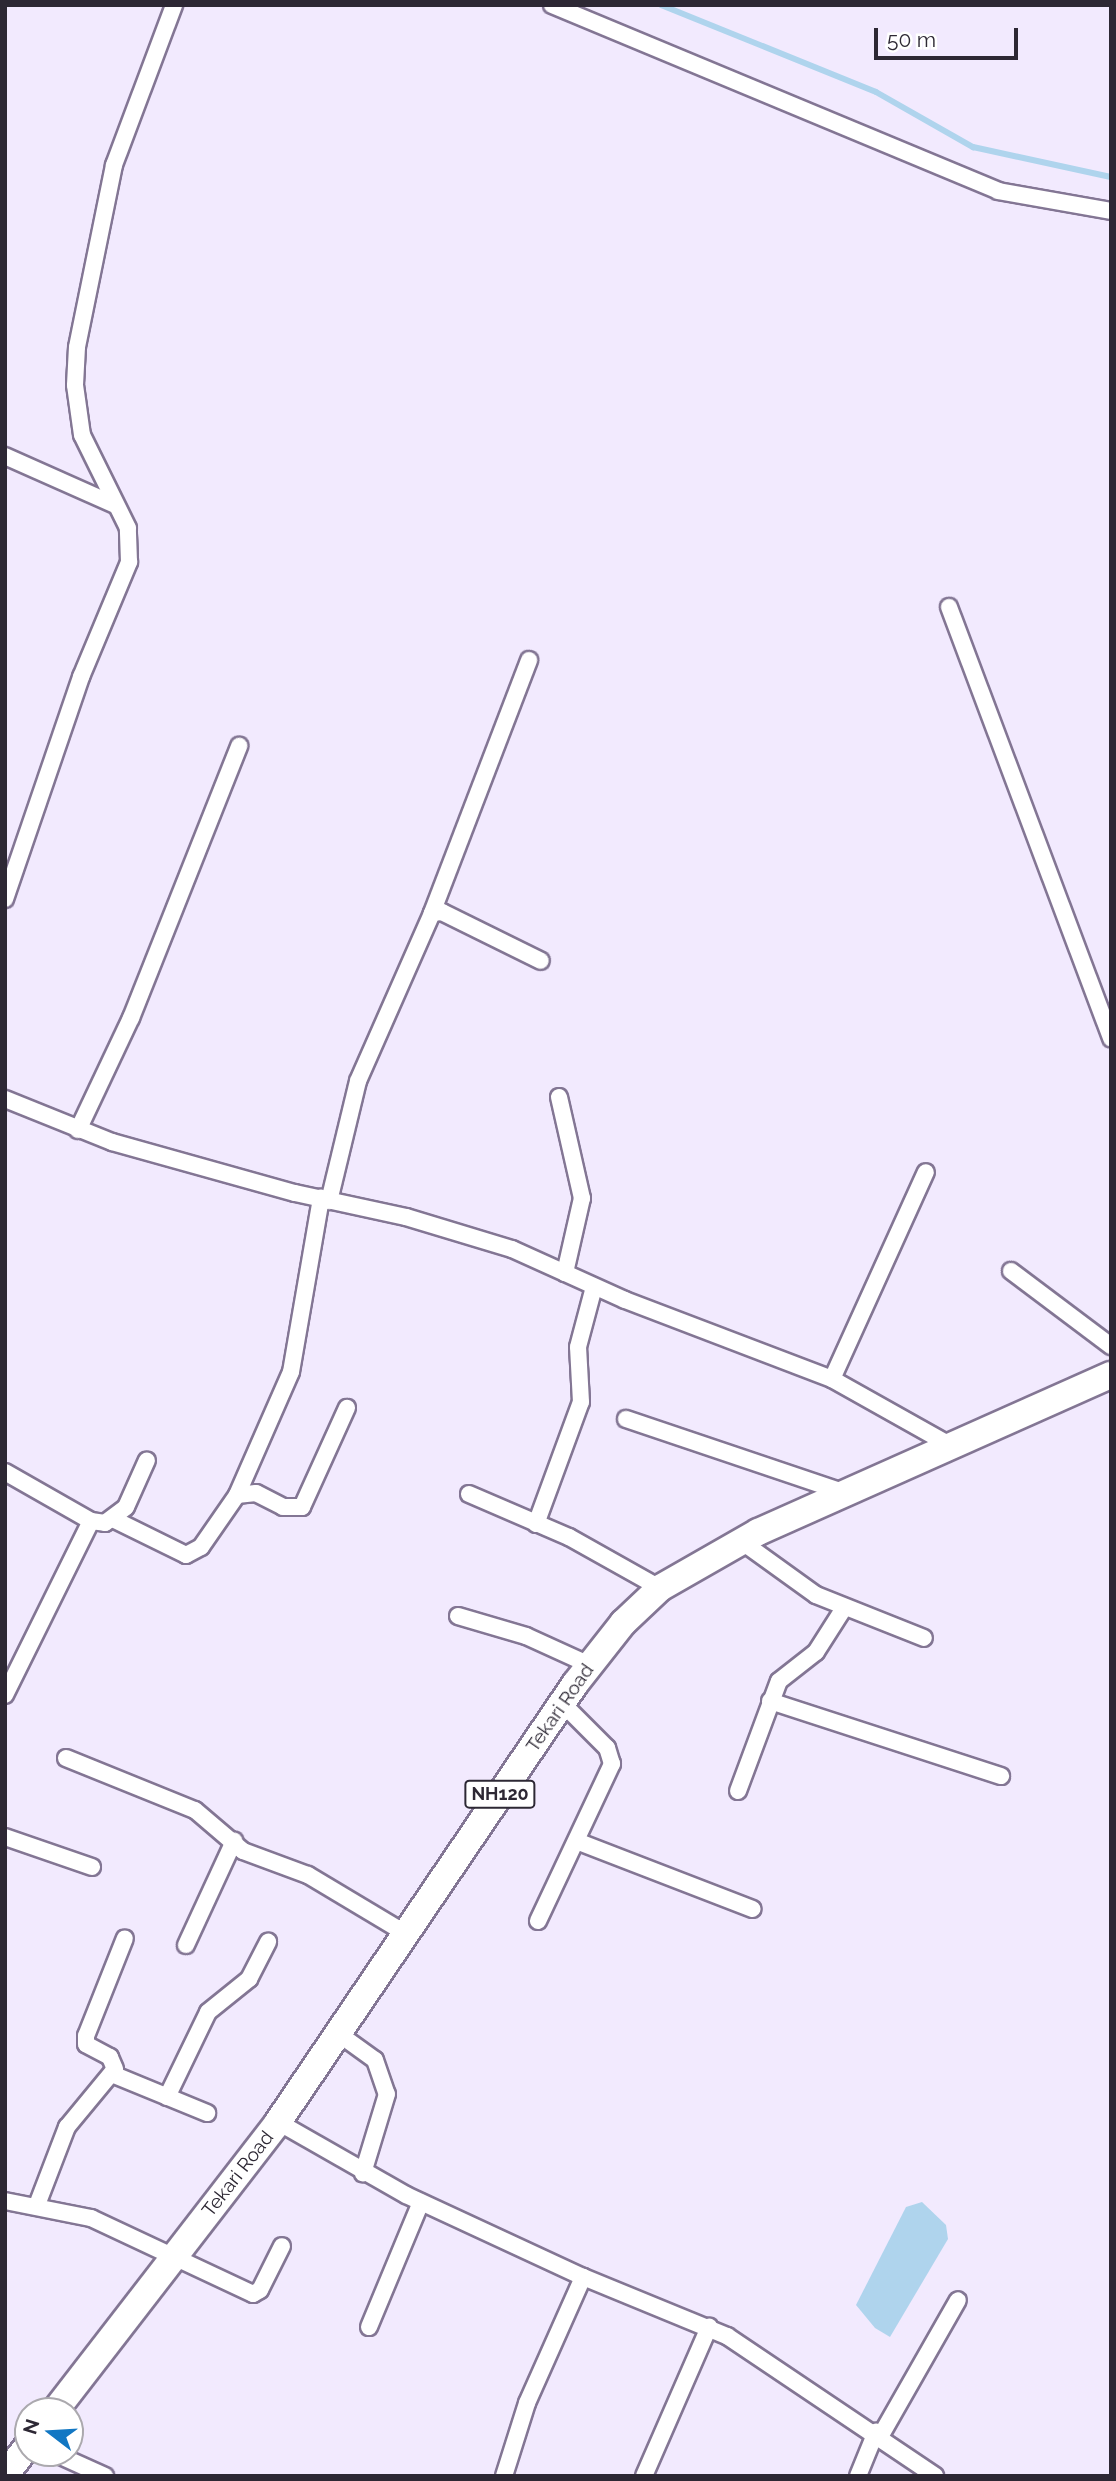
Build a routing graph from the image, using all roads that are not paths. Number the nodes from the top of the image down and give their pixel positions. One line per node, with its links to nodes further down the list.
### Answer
1 (174, 5): 5 (street)
2 (552, 5): 3 (street)
3 (1111, 211)
4 (5, 456): 5 (street)
5 (115, 505): 9 (street)
6 (949, 607): 12 (street)
7 (529, 660): 10 (street)
8 (239, 746): 15 (street)
9 (5, 899)
10 (432, 913): 11 (street); 17 (street)
11 (541, 961)
12 (1111, 1039)
13 (559, 1097): 19 (street)
14 (5, 1099): 15 (street)
15 (78, 1130): 17 (street)
16 (926, 1172): 23 (street)
17 (325, 1200): 19 (street); 31 (street)
18 (1012, 1271): 21 (street)
19 (565, 1273): 20 (street)
20 (594, 1287): 23 (street); 34 (street)
21 (1111, 1346)
22 (1111, 1375): 26 (highway, Tekari Road / NH120)
23 (832, 1379): 26 (street)
24 (347, 1408): 31 (street)
25 (626, 1419): 29 (street)
26 (953, 1447): 29 (highway, Tekari Road / NH120)
27 (147, 1460): 32 (street)
28 (5, 1472): 33 (street)
29 (846, 1493): 35 (highway, Tekari Road / NH120)
30 (469, 1494): 34 (street)
31 (237, 1495): 32 (street)
32 (115, 1520): 33 (street)
33 (91, 1521): 41 (street)
34 (536, 1524): 36 (street)
35 (741, 1541): 36 (highway, Tekari Road / NH120); 37 (street)
36 (660, 1588): 40 (highway, Tekari Road / NH120)
37 (844, 1608): 39 (street); 42 (street)
38 (458, 1616): 40 (street)
39 (924, 1638)
40 (590, 1665): 43 (highway, Tekari Road / NH120)
41 (5, 1695)
42 (770, 1700): 45 (street); 46 (street)
43 (562, 1703): 49 (street); 53 (highway, Tekari Road / NH120)
44 (66, 1758): 48 (street)
45 (1001, 1776)
46 (738, 1791)
47 (5, 1836): 50 (street)
48 (234, 1841): 53 (street); 56 (street)
49 (579, 1842): 51 (street); 52 (street)
50 (92, 1867)
51 (753, 1909)
52 (538, 1921)
53 (405, 1933): 57 (highway, Tekari Road / NH120)
54 (125, 1938): 58 (street)
55 (268, 1942): 59 (street)
56 (186, 1945)
57 (339, 2034): 61 (highway, Tekari Road / NH120); 62 (street)
58 (112, 2074): 59 (street); 65 (street)
59 (167, 2097): 60 (street)
60 (207, 2113)
61 (278, 2122): 62 (street); 67 (highway, Tekari Road / NH120)
62 (363, 2172): 64 (street)
63 (5, 2200): 65 (street)
64 (421, 2202): 68 (street); 70 (street)
65 (37, 2205): 67 (street)
66 (282, 2246): 67 (street)
67 (174, 2256): 72 (highway, Tekari Road / NH120)
68 (583, 2277): 71 (street); 77 (street)
69 (958, 2300): 73 (street)
70 (369, 2327)
71 (709, 2327): 73 (street); 78 (street)
72 (66, 2397)
73 (878, 2434): 75 (street); 79 (street)
74 (84, 2467): 76 (street)
75 (920, 2470): 80 (street)
76 (105, 2476)
77 (504, 2476)
78 (644, 2476)
79 (858, 2476)
80 (935, 2476)

